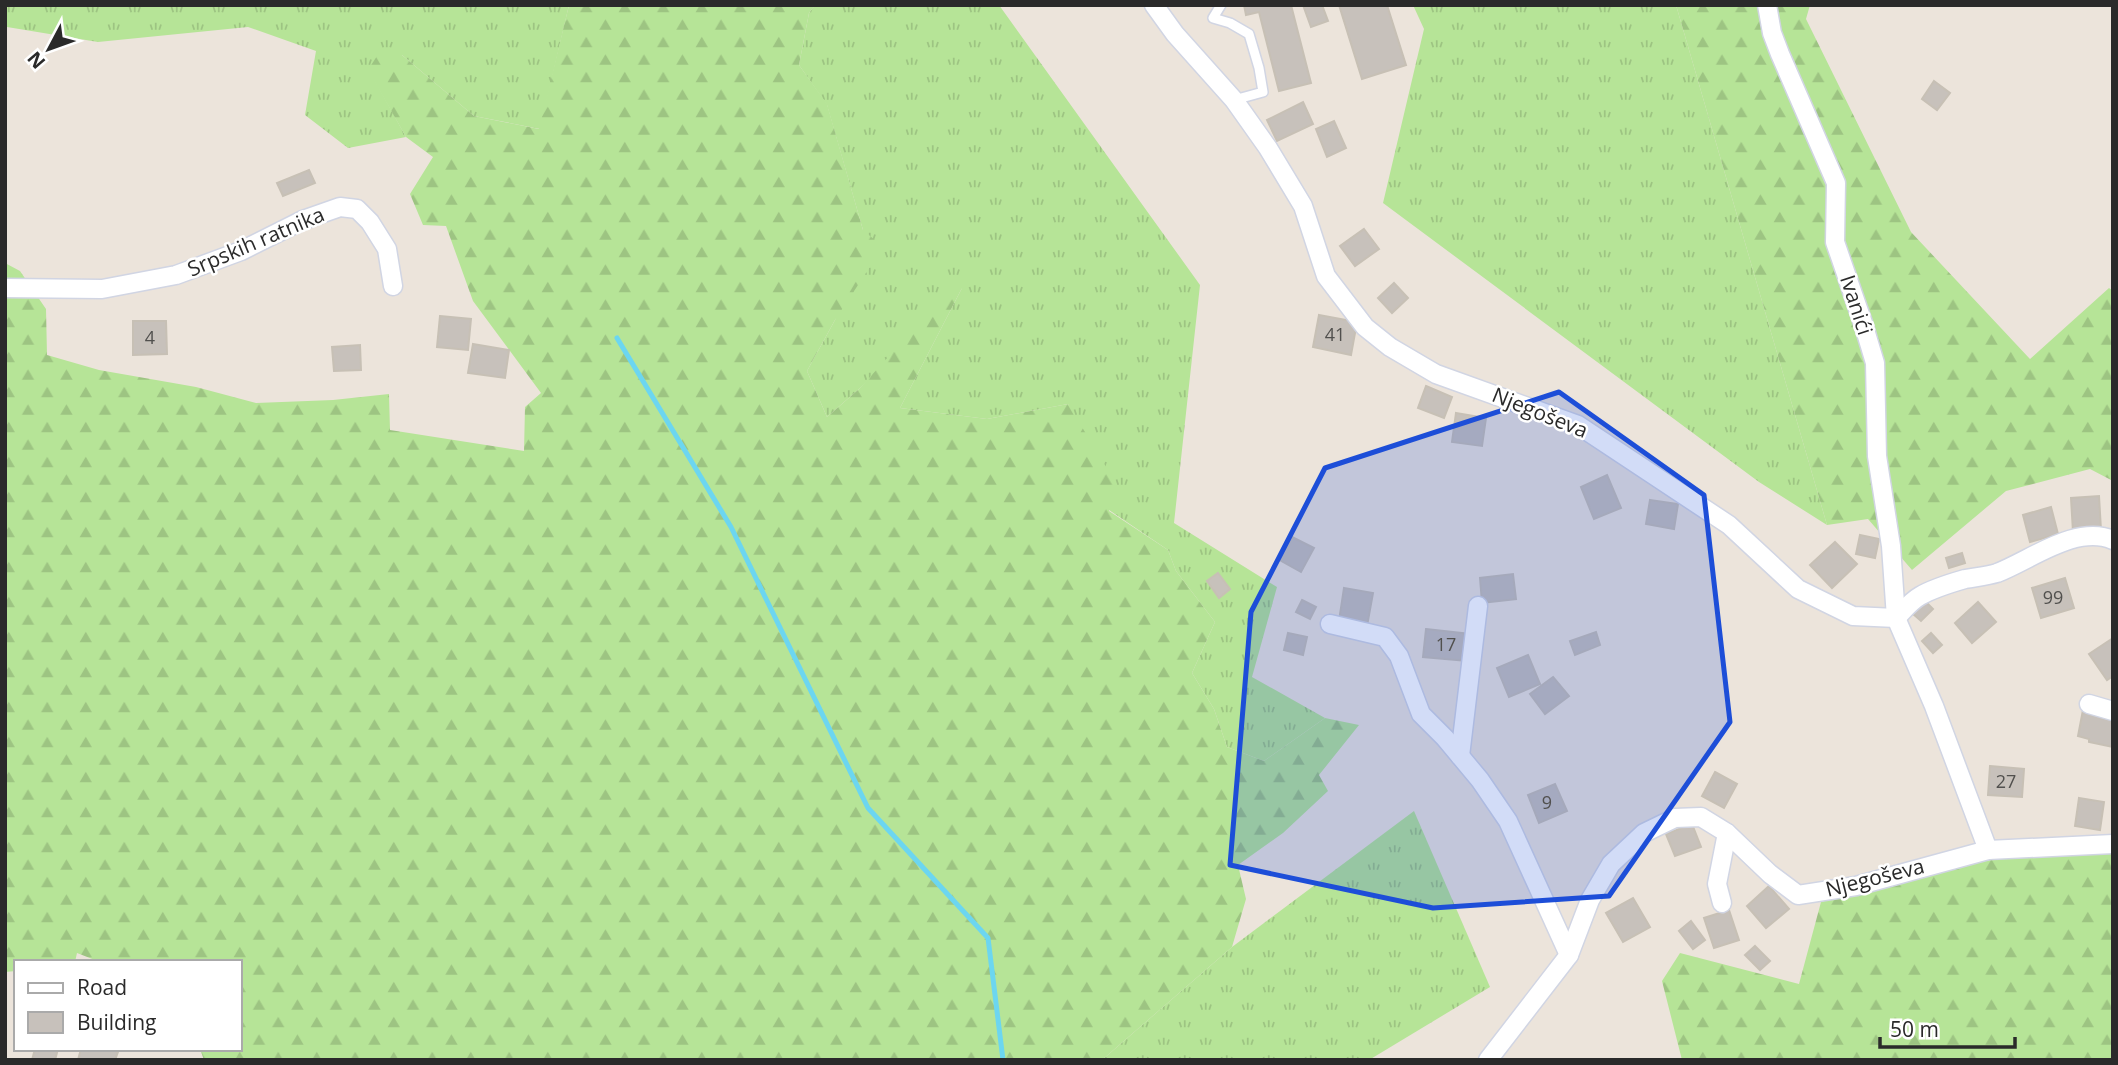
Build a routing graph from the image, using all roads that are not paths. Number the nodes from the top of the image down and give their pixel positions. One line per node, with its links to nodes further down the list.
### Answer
1 (1154, 5): 4 (street, Njegoševa)
2 (1221, 5): 4 (lane)
3 (1767, 5): 9 (street, Ivanići)
4 (1234, 100): 9 (street, Njegoševa)
5 (393, 286): 6 (street, Srpskih ratnika)
6 (5, 288)
7 (2113, 540): 9 (street)
8 (1478, 606): 13 (street)
9 (1896, 618): 16 (street)
10 (1330, 624): 13 (street)
11 (2089, 704): 12 (street)
12 (2113, 711)
13 (1460, 756): 18 (street)
14 (1727, 833): 16 (street, Njegoševa); 17 (street); 18 (street, Njegoševa)
15 (2113, 844): 16 (street, Njegoševa)
16 (1988, 850)
17 (1722, 903)
18 (1569, 955): 19 (street, Njegoševa)
19 (1488, 1060)

